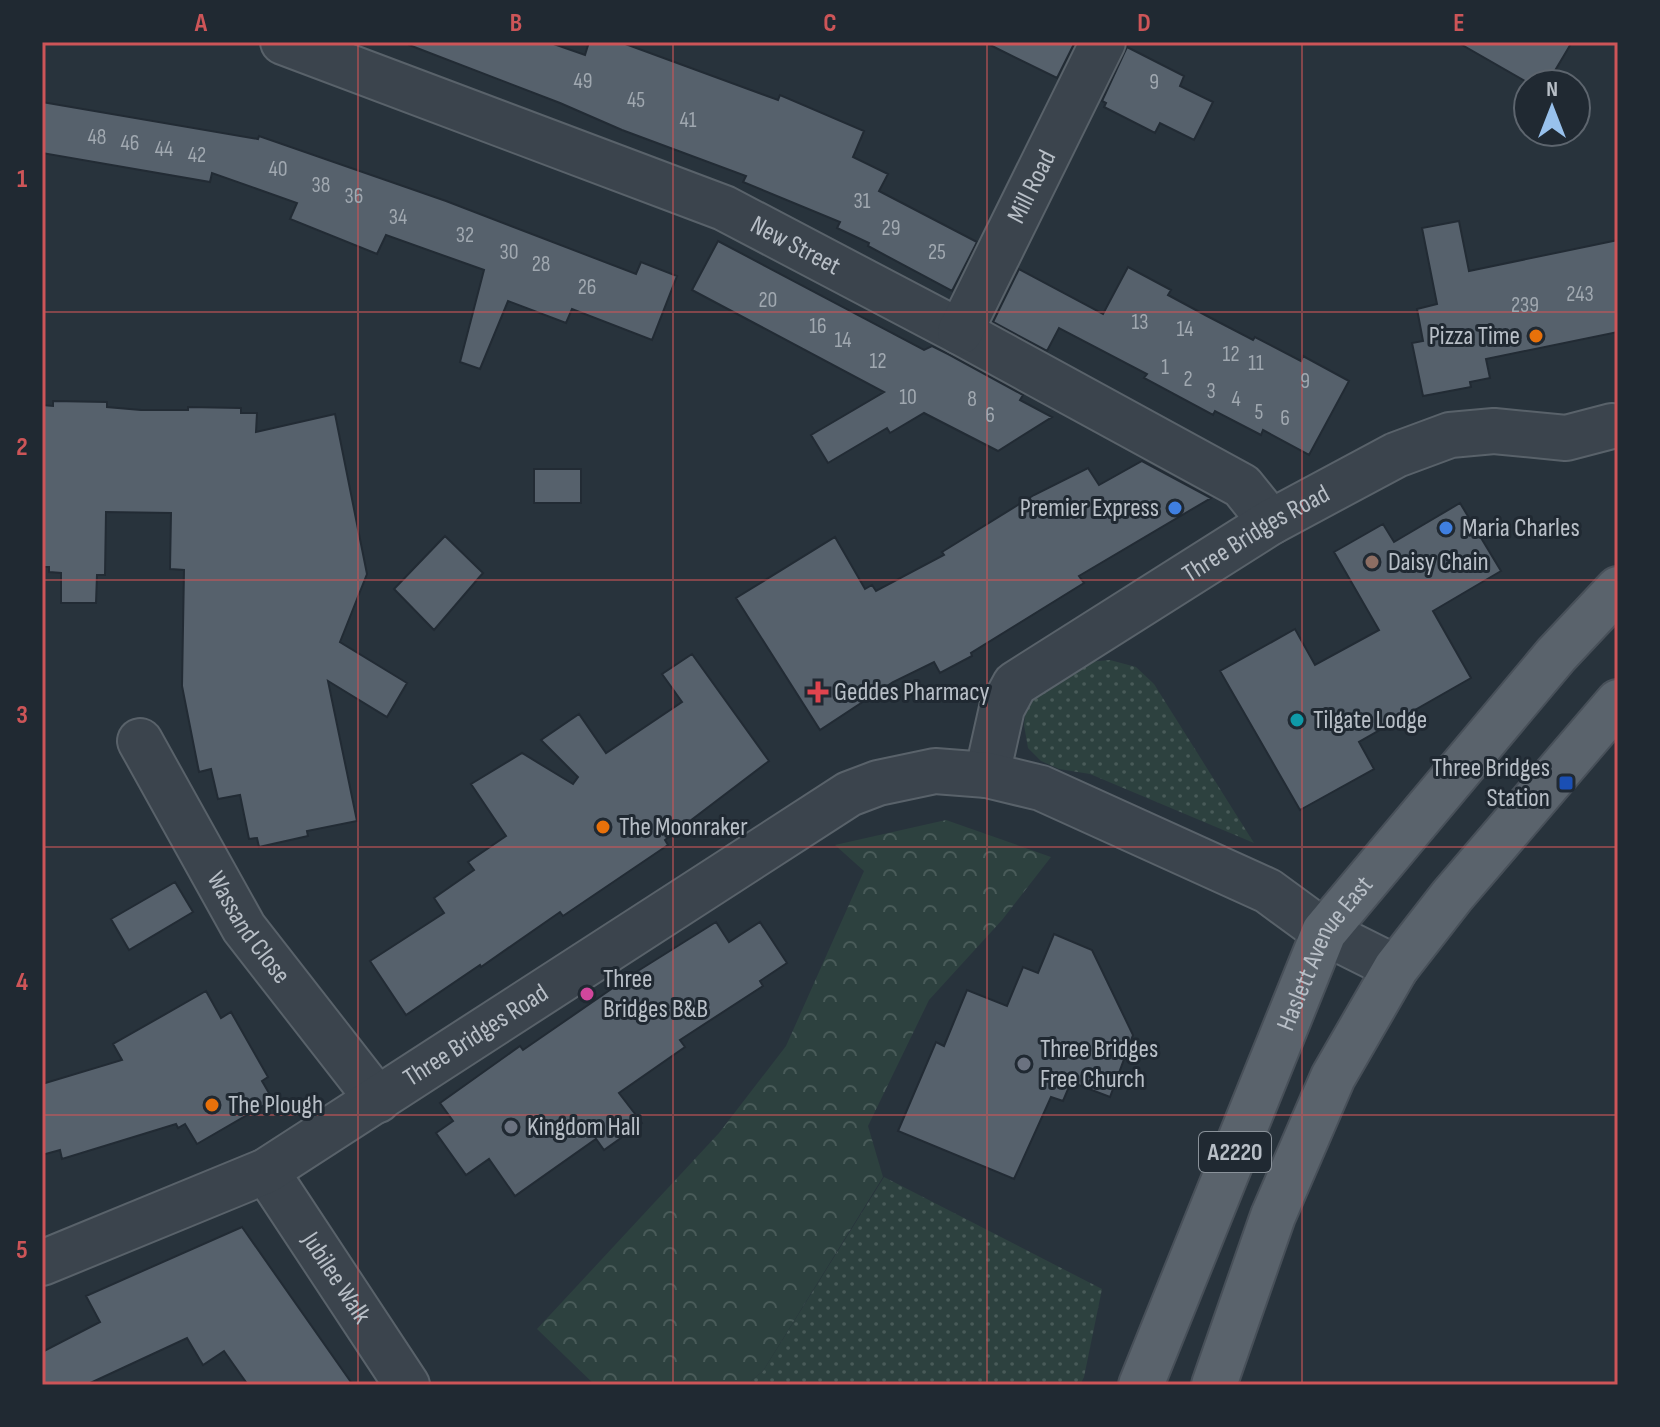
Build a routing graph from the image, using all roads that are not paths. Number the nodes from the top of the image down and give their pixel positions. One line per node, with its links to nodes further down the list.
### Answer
1 (283, 42): 3 (street, New Street)
2 (1103, 42): 3 (street, Mill Road)
3 (960, 332): 5 (street, New Street)
4 (1612, 426): 5 (street, Three Bridges Road)
5 (1271, 522): 9 (street, Three Bridges Road)
6 (1618, 589): 10 (main road, Haslett Avenue East / A2220)
7 (1618, 702): 11 (main road, A2220)
8 (140, 741): 12 (street, Wassand Close)
9 (987, 775): 10 (street, Three Bridges Road); 12 (street, Three Bridges Road)
10 (1324, 932): 11 (street, Three Bridges Road); 16 (main road, Haslett Avenue East / A2220)
11 (1396, 968): 17 (main road, A2220)
12 (378, 1100): 13 (street, Three Bridges Road)
13 (266, 1171): 14 (street, Three Bridges Road); 15 (street, Jubilee Walk)
14 (42, 1263)
15 (407, 1385)
16 (1141, 1385)
17 (1214, 1385)

